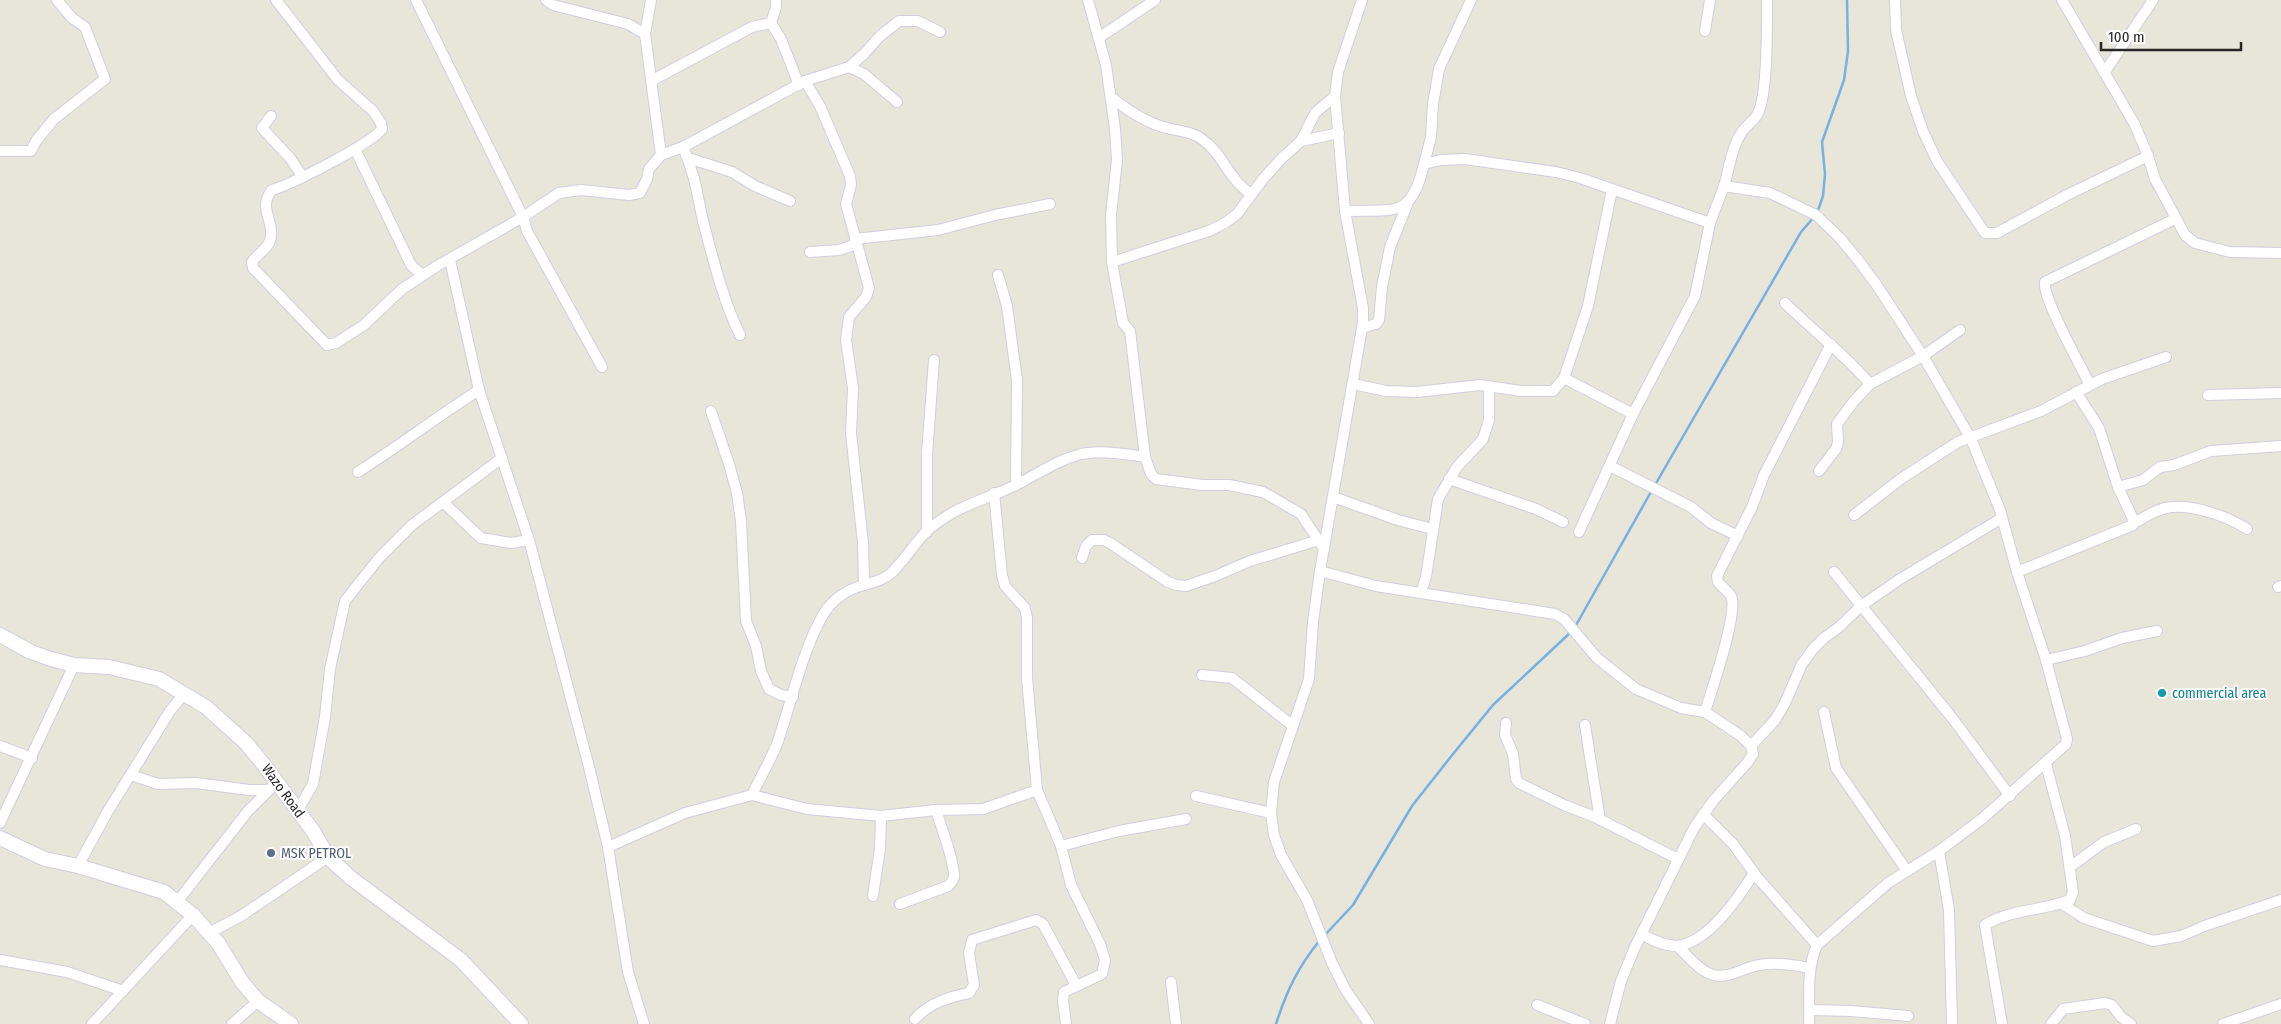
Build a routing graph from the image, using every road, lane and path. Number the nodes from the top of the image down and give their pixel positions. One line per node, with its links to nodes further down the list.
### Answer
1 (56, 0): 33 (street)
2 (276, 0): 32 (street)
3 (416, 0): 46 (street)
4 (652, 0): 19 (street)
5 (776, 0): 16 (street)
6 (1088, 0): 20 (street)
7 (1155, 0): 20 (street)
8 (1362, 0): 25 (street)
9 (1471, 0): 37 (street)
10 (1710, 0): 17 (street)
11 (1767, 0): 39 (street)
12 (1895, 0): 35 (street)
13 (2062, 0): 22 (street)
14 (2153, 0): 22 (street)
15 (551, 2): 19 (street)
16 (771, 23): 23 (street); 24 (street)
17 (1705, 31)
18 (940, 32): 21 (street)
19 (645, 34): 23 (street)
20 (1100, 37): 26 (street)
21 (849, 67): 24 (street); 27 (street)
22 (2104, 73): 35 (street)
23 (651, 81): 34 (street)
24 (802, 83): 31 (street); 49 (street)
25 (1336, 96): 29 (street); 30 (street)
26 (1110, 97): 41 (street); 53 (street)
27 (897, 102)
28 (271, 116): 38 (street)
29 (1339, 134): 30 (street); 45 (street)
30 (1301, 141): 41 (street)
31 (683, 147): 34 (street); 36 (street)
32 (355, 149): 38 (street); 54 (street)
33 (0, 151)
34 (661, 155): 46 (street)
35 (2148, 156): 47 (street)
36 (688, 158): 42 (street); 59 (street)
37 (1424, 164): 40 (street); 44 (street)
38 (302, 176): 54 (street)
39 (1724, 186): 48 (street); 61 (street)
40 (1612, 190): 48 (street); 65 (street)
41 (1251, 194): 53 (street)
42 (790, 200)
43 (1050, 204): 49 (street)
44 (1407, 205): 45 (street); 57 (street)
45 (1345, 211): 57 (street)
46 (523, 217): 52 (street); 64 (street)
47 (2175, 219): 51 (street); 68 (street)
48 (1710, 223): 75 (street)
49 (856, 241): 50 (street); 104 (street)
50 (810, 252)
51 (2281, 253)
52 (450, 260): 54 (street); 70 (street)
53 (1112, 262): 78 (street)
54 (422, 275)
55 (998, 275): 84 (street)
56 (1785, 303): 60 (street)
57 (1362, 328): 66 (street)
58 (1960, 330): 61 (street)
59 (740, 335)
60 (1831, 344): 67 (street); 97 (street)
61 (1923, 356): 67 (street); 76 (street)
62 (2166, 357): 68 (street)
63 (934, 360): 95 (street)
64 (602, 367)
65 (1564, 378): 69 (street); 75 (street)
66 (1353, 384): 69 (street); 87 (street)
67 (1870, 384): 81 (street)
68 (2090, 384): 71 (street)
69 (1489, 387): 83 (street)
70 (479, 390): 79 (street); 82 (street)
71 (2076, 392): 76 (street); 85 (street)
72 (2281, 393): 73 (street)
73 (2208, 395)
74 (711, 411): 113 (street)
75 (1633, 414): 80 (street)
76 (1971, 439): 89 (street); 90 (street)
77 (2281, 446): 85 (street)
78 (1145, 457): 84 (street); 99 (street)
79 (502, 458): 88 (street); 98 (street)
80 (1610, 466): 96 (street); 97 (street)
81 (1819, 471)
82 (358, 472)
83 (1449, 479): 92 (street); 93 (street)
84 (1016, 485): 86 (street)
85 (2118, 486): 91 (street)
86 (994, 493): 95 (street); 125 (street)
87 (1333, 497): 93 (street); 99 (street)
88 (443, 502): 98 (street); 129 (street)
89 (1854, 515)
90 (2002, 518): 103 (street); 106 (street)
91 (2134, 521): 94 (street); 103 (street)
92 (1563, 522)
93 (1432, 529): 105 (street)
94 (2247, 529)
95 (927, 532): 104 (street)
96 (1579, 532)
97 (1738, 536): 114 (street)
98 (529, 540): 140 (street)
99 (1322, 545): 100 (street); 101 (street)
100 (1082, 558)
101 (1320, 571): 105 (street); 118 (street)
102 (1834, 572): 106 (street)
103 (2016, 572): 109 (street)
104 (864, 585): 113 (street)
105 (1421, 592): 114 (street)
106 (1861, 606): 120 (street); 128 (street)
107 (2156, 631): 109 (street)
108 (0, 635): 110 (main road, Wazo Road)
109 (2046, 660): 122 (street)
110 (74, 665): 112 (main road, Wazo Road); 121 (street)
111 (1202, 676): 118 (street)
112 (184, 694): 123 (street); 124 (main road, Wazo Road)
113 (792, 697): 126 (street)
114 (1705, 712): 120 (street)
115 (1824, 712): 146 (street)
116 (1506, 723): 135 (street)
117 (1585, 725): 135 (street)
118 (1293, 726): 131 (street)
119 (0, 746): 121 (street)
120 (1751, 746): 132 (street)
121 (32, 758): 136 (street)
122 (2046, 764): 128 (street); 145 (street)
123 (131, 775): 124 (street); 144 (street)
124 (273, 786): 129 (main road, Wazo Road); 150 (street)
125 (1037, 790): 130 (street); 139 (street)
126 (752, 795): 133 (street); 140 (street)
127 (1196, 796): 131 (street)
128 (2010, 796): 141 (street)
129 (298, 810): 142 (main road, Wazo Road)
130 (936, 810): 133 (street); 152 (street)
131 (1271, 813): 176 (street)
132 (1703, 814): 143 (street); 147 (street)
133 (881, 816): 148 (street)
134 (1186, 819): 139 (street)
135 (1600, 820): 143 (street)
136 (0, 823)
137 (2136, 829): 145 (street)
138 (0, 838): 144 (main road)
139 (1062, 846): 161 (street)
140 (608, 847): 173 (street)
141 (1938, 851): 146 (street); 180 (street)
142 (328, 857): 154 (street); 172 (main road, Wazo Road)
143 (1678, 859): 155 (street)
144 (78, 866): 150 (main road)
145 (2070, 867): 151 (street)
146 (1907, 871): 156 (street)
147 (1754, 873): 156 (street); 157 (street)
148 (873, 896)
149 (2281, 900): 151 (street)
150 (177, 902): 153 (main road)
151 (2062, 903): 181 (street)
152 (900, 904)
153 (193, 915): 154 (main road); 162 (street)
154 (209, 933): 163 (main road)
155 (1641, 934): 157 (street); 178 (street)
156 (1817, 945): 159 (street)
157 (1677, 946): 159 (street)
158 (0, 960): 162 (street)
159 (1810, 968): 166 (street)
160 (1171, 982): 175 (street)
161 (1076, 985): 168 (street); 174 (street)
162 (123, 992): 169 (street)
163 (258, 1001): 170 (street); 171 (main road)
164 (2281, 1004): 184 (street)
165 (1538, 1005): 177 (street)
166 (1810, 1010): 167 (street); 179 (street)
167 (1908, 1016)
168 (915, 1018)
169 (92, 1024)
170 (232, 1024)
171 (291, 1024)
172 (521, 1024)
173 (644, 1024)
174 (1066, 1024)
175 (1176, 1024)
176 (1369, 1024)
177 (1585, 1024)
178 (1610, 1024)
179 (1809, 1024)
180 (1952, 1024)
181 (2002, 1024)
182 (2051, 1024): 183 (street)
183 (2131, 1024)
184 (2223, 1024)

